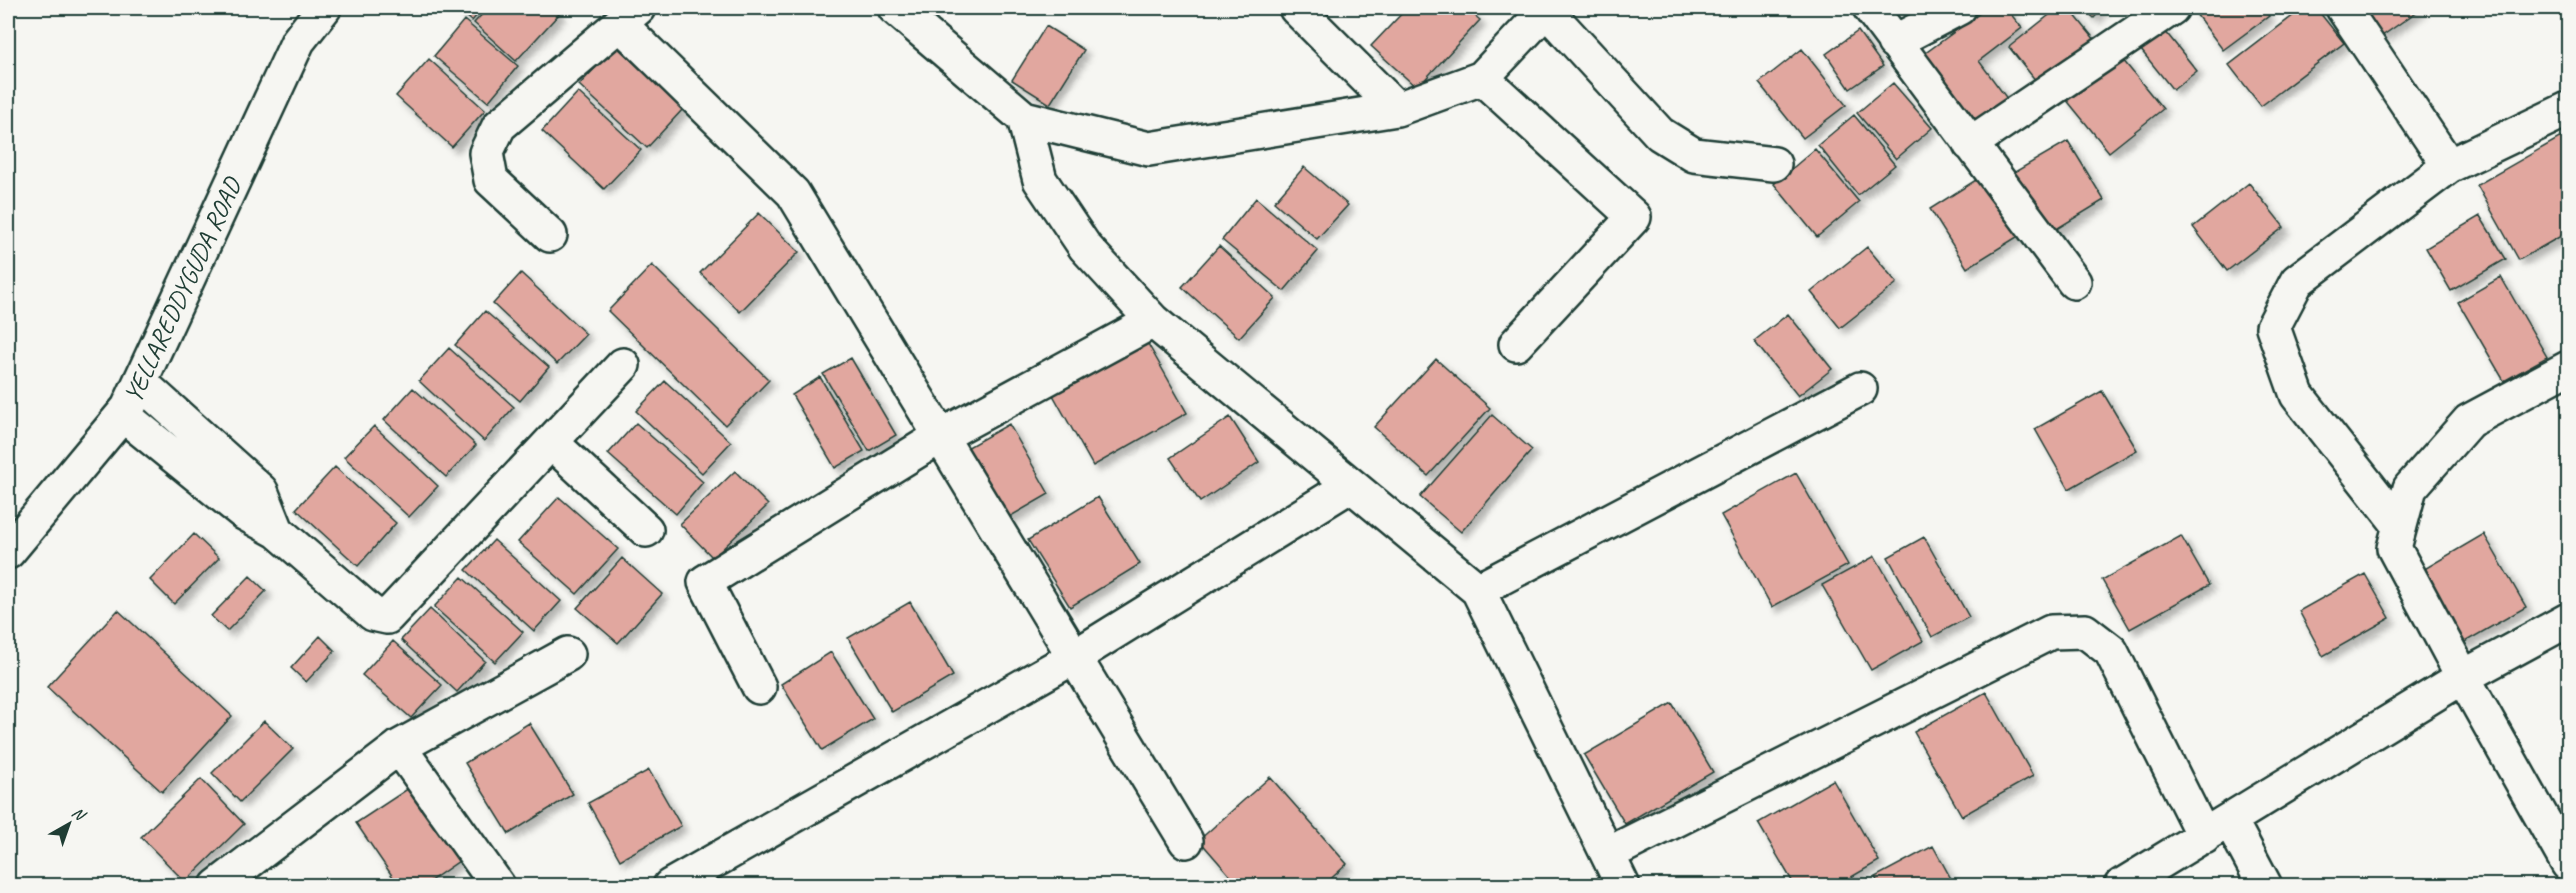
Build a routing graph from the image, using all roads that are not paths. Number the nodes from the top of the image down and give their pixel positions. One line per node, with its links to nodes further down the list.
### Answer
1 (324, 8): 24 (street, YELLAREDDYGUDA ROAD)
2 (895, 8): 14 (street)
3 (1296, 8): 13 (street)
4 (1870, 8): 10 (street)
5 (1959, 8): 10 (street)
6 (2172, 8): 15 (street)
7 (2343, 8): 17 (street)
8 (1547, 9): 11 (street); 16 (street)
9 (629, 16): 18 (street); 27 (street)
10 (1894, 42): 15 (street)
11 (1482, 78): 13 (street); 21 (street)
12 (2568, 108): 17 (street)
13 (1397, 109): 14 (street)
14 (1024, 118): 20 (street)
15 (1971, 144): 19 (street)
16 (1774, 164)
17 (2448, 166): 30 (street)
18 (550, 235)
19 (2074, 282)
20 (1153, 321): 27 (street); 29 (street)
21 (1516, 344)
22 (623, 365): 28 (street)
23 (2568, 368): 30 (street)
24 (140, 382): 26 (street, YELLAREDDYGUDA ROAD); 32 (street)
25 (1860, 389): 34 (street)
26 (123, 415): 32 (street); 33 (street, YELLAREDDYGUDA ROAD)
27 (941, 436): 37 (street); 39 (street)
28 (551, 442): 31 (street); 32 (street)
29 (1351, 485): 34 (street); 37 (street)
30 (2400, 526): 38 (street)
31 (646, 530)
32 (277, 531)
33 (8, 552)
34 (1478, 590): 43 (street)
35 (2568, 620): 38 (street)
36 (568, 654): 40 (street)
37 (1074, 657): 42 (street); 47 (street)
38 (2463, 677): 41 (street); 44 (street)
39 (759, 687)
40 (399, 747): 45 (street); 46 (street)
41 (2217, 828): 43 (street); 49 (street); 50 (street)
42 (1186, 841)
43 (1608, 854): 48 (street)
44 (2568, 864)
45 (217, 885)
46 (498, 885)
47 (670, 885)
48 (1623, 885)
49 (2121, 885)
50 (2265, 885)

